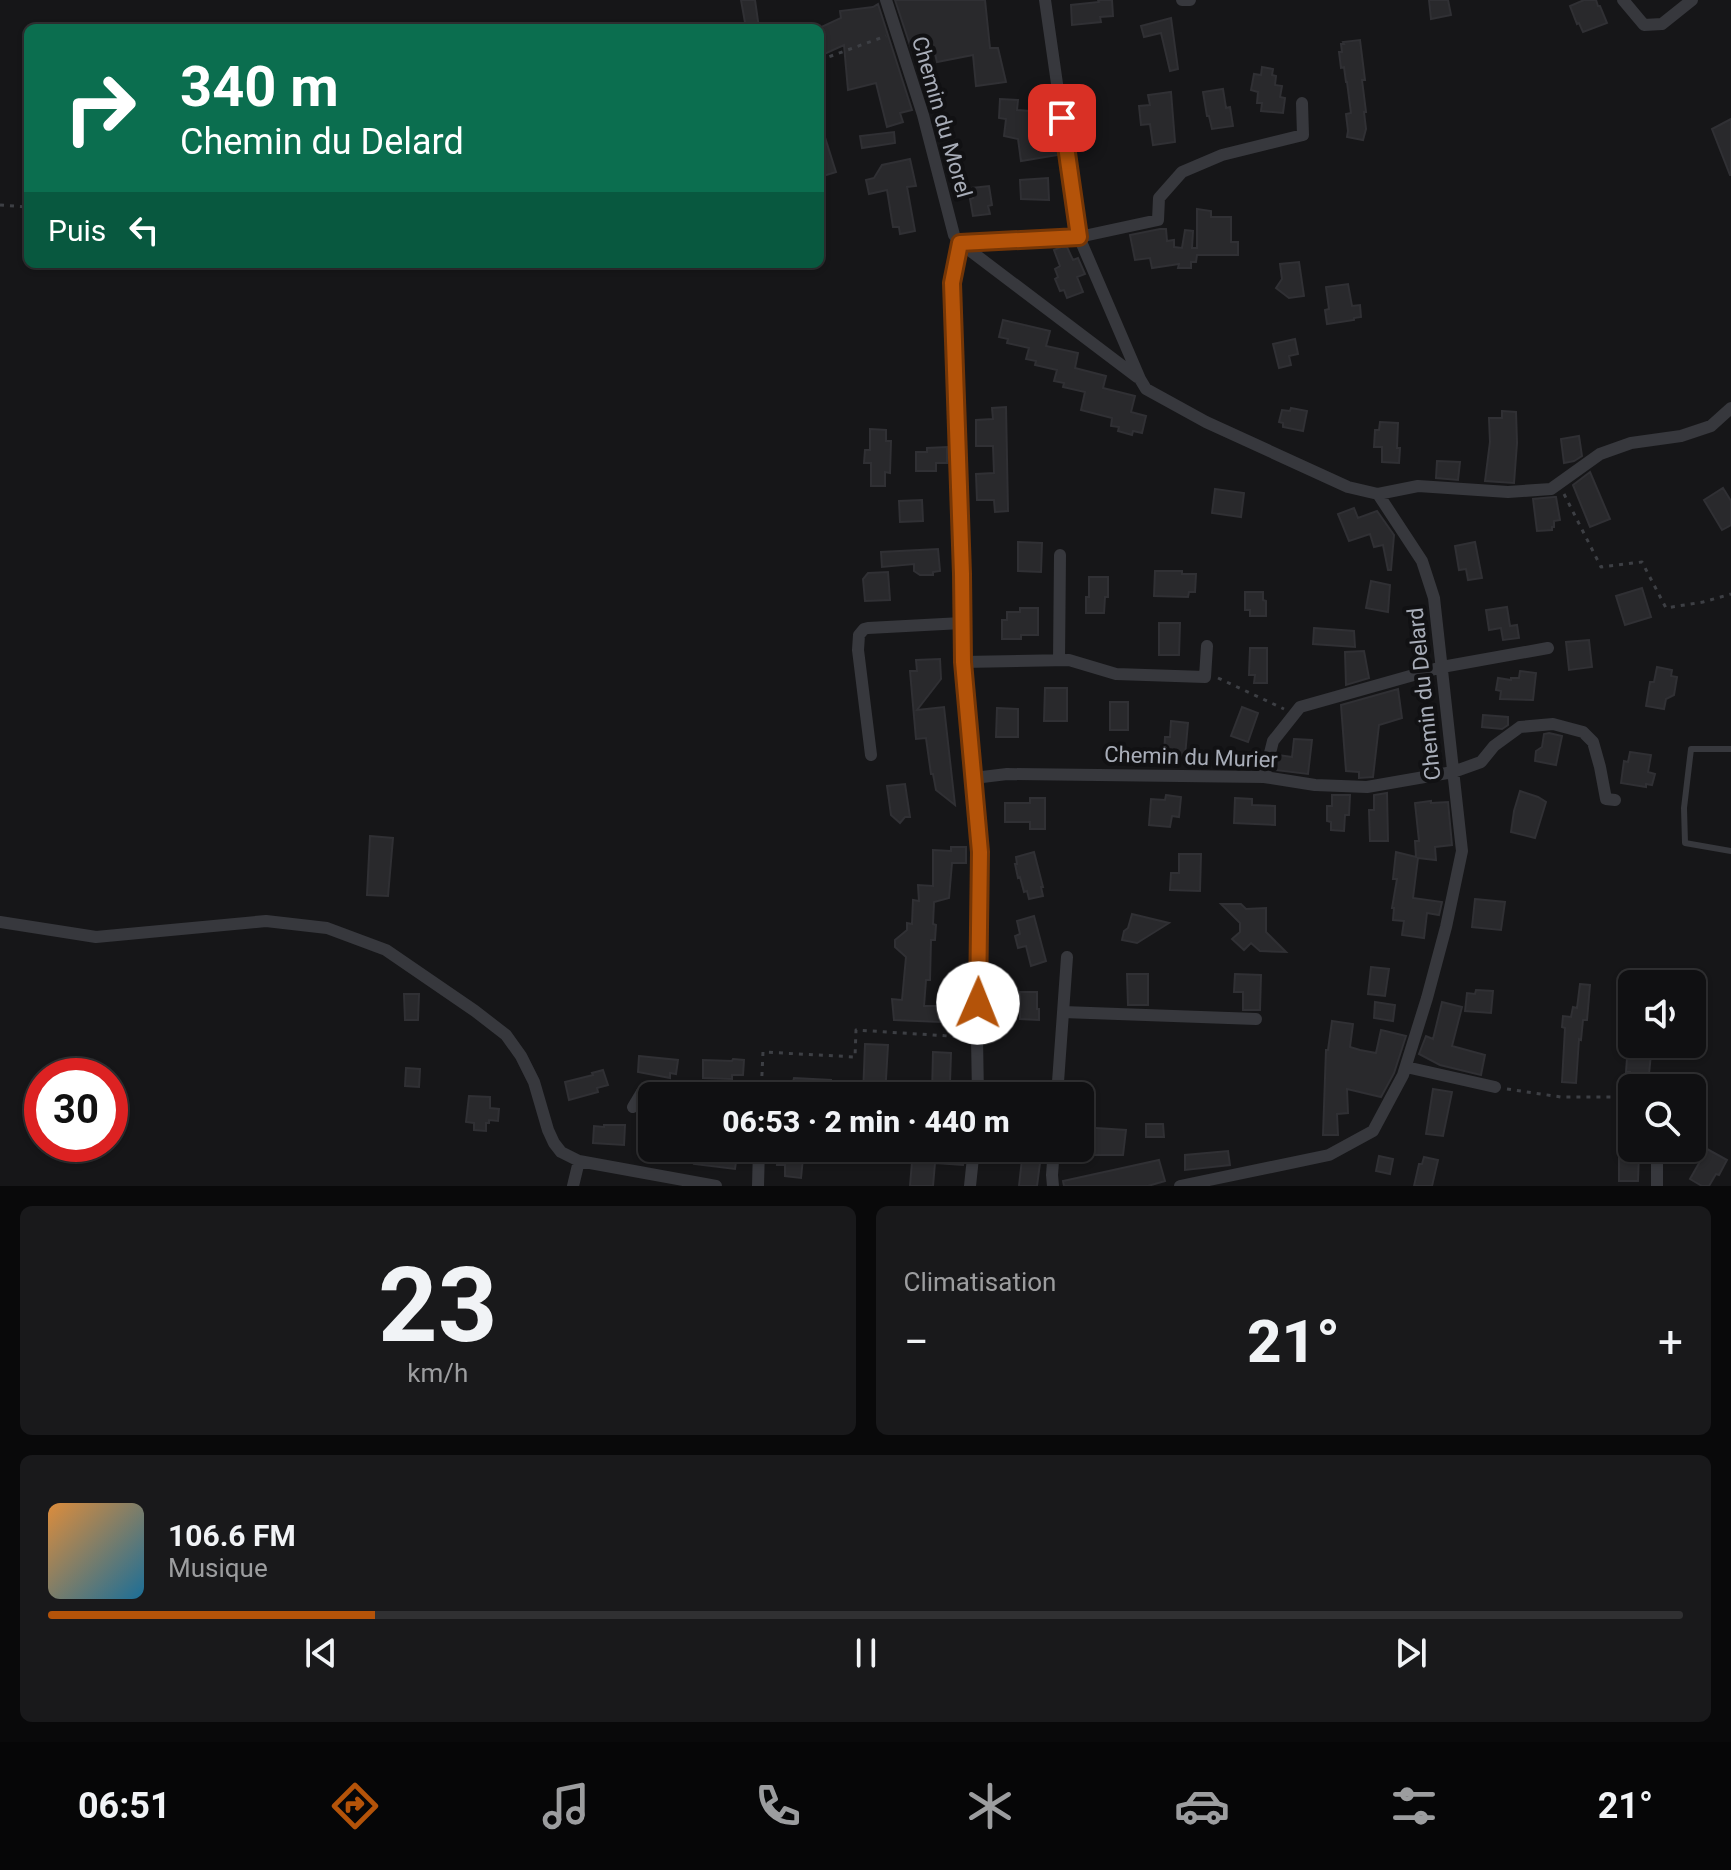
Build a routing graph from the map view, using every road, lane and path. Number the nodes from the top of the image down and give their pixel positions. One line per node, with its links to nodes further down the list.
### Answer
1 (886, 0): 7 (street, Chemin du Morel)
2 (1045, 0): 12 (street)
3 (1182, 0): 4 (street)
4 (1190, 0)
5 (1623, 0): 6 (street)
6 (1692, 0)
7 (897, 32): 8 (path); 13 (street, Chemin du Morel)
8 (824, 59)
9 (1302, 103): 12 (street)
10 (0, 205): 11 (path)
11 (24, 207)
12 (1079, 237): 13 (street); 14 (street)
13 (960, 243): 14 (street); 20 (street)
14 (1140, 379): 17 (street)
15 (1731, 408): 16 (street)
16 (1558, 483): 17 (street); 19 (path)
17 (1378, 494): 25 (street, Chemin du Delard)
18 (1060, 555): 23 (street)
19 (1731, 594)
20 (962, 623): 24 (street); 29 (street)
21 (1207, 646): 26 (street)
22 (1548, 648): 25 (street)
23 (1059, 660): 24 (street); 26 (street)
24 (963, 662): 32 (street)
25 (1442, 667): 27 (street); 30 (street, Chemin du Delard)
26 (1205, 677): 27 (path)
27 (1294, 714): 31 (street)
28 (1731, 749): 34 (lane)
29 (871, 755)
30 (1453, 772): 31 (street, Chemin du Murier); 33 (street, Chemin du Murier); 40 (street, Chemin du Delard)
31 (1264, 777): 32 (street, Chemin du Murier)
32 (974, 778): 39 (street)
33 (1615, 800)
34 (1731, 851)
35 (0, 922): 48 (street)
36 (1067, 957): 37 (street)
37 (1063, 1012): 38 (street); 43 (street)
38 (1256, 1019)
39 (977, 1038): 41 (path); 42 (street)
40 (1406, 1067): 44 (street); 58 (street, Chemin du Delard)
41 (762, 1082)
42 (978, 1082)
43 (1058, 1082)
44 (1495, 1087): 45 (path)
45 (1618, 1097)
46 (638, 1099): 47 (street)
47 (633, 1107)
48 (579, 1161): 53 (street); 54 (street)
49 (759, 1162): 55 (street)
50 (973, 1162): 56 (street)
51 (1054, 1162): 57 (street)
52 (1657, 1162): 59 (street)
53 (573, 1186)
54 (716, 1186)
55 (758, 1186)
56 (970, 1186)
57 (1053, 1186)
58 (1180, 1186)
59 (1657, 1186)

